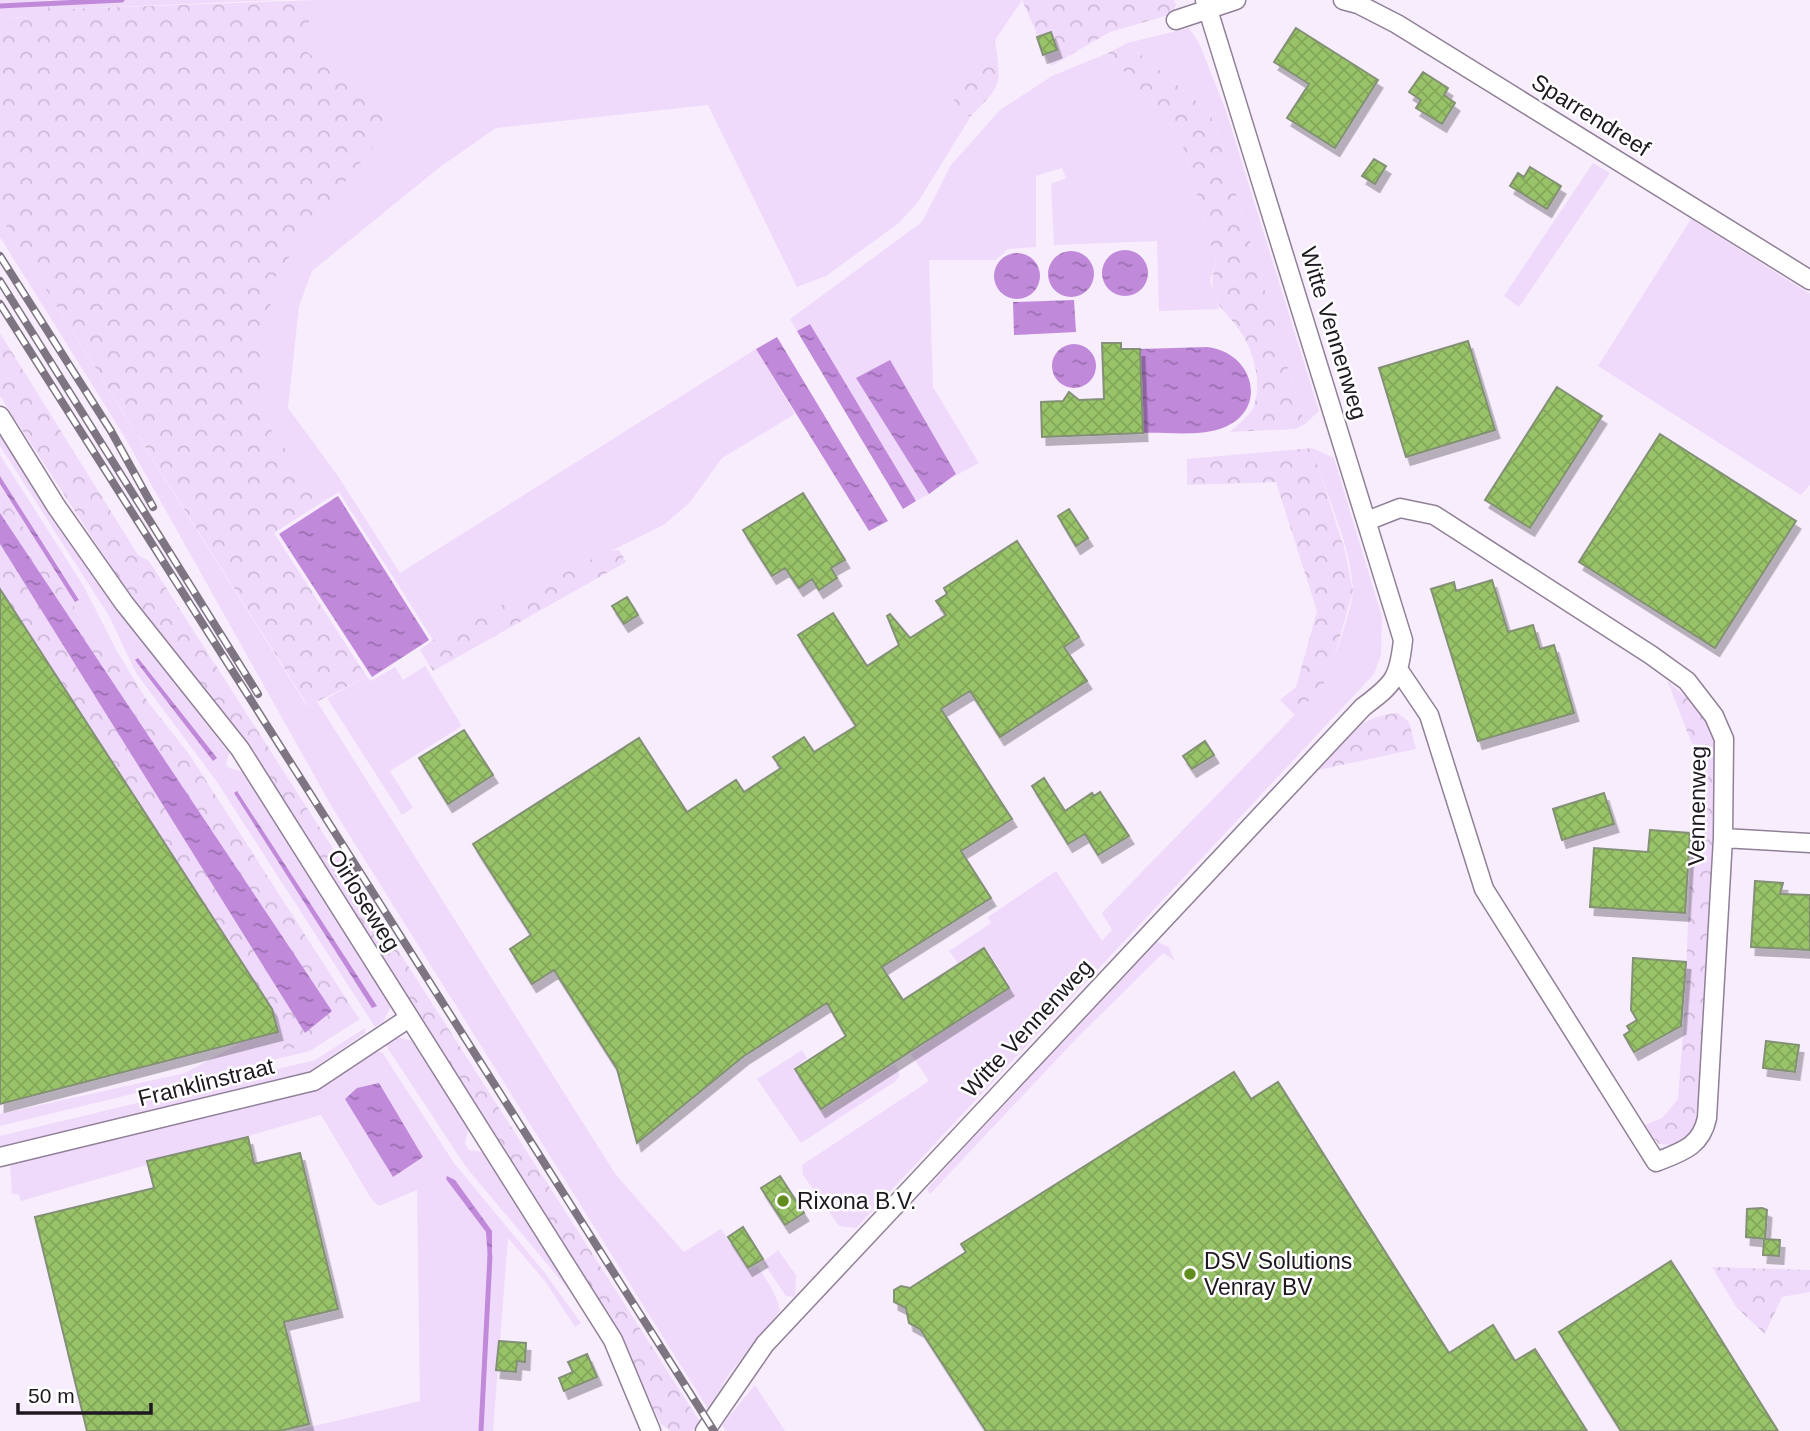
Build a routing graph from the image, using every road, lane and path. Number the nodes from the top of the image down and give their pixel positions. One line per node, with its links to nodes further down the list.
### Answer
1 (1236, 0): 3 (street)
2 (1343, 0): 5 (street, Sparrendreef)
3 (1204, 3): 4 (street); 7 (street, Witte Vennenweg)
4 (1176, 20)
5 (1810, 280)
6 (0, 416): 11 (street, Oirloseweg)
7 (1367, 521): 8 (street, Witte Vennenweg); 9 (street, Vennenweg)
8 (1400, 672): 9 (street, Vennenweg); 14 (street, Witte Vennenweg)
9 (1723, 838): 10 (street)
10 (1810, 844)
11 (408, 1018): 12 (street, Franklinstraat); 13 (street, Oirloseweg)
12 (0, 1157)
13 (651, 1431)
14 (705, 1431)

